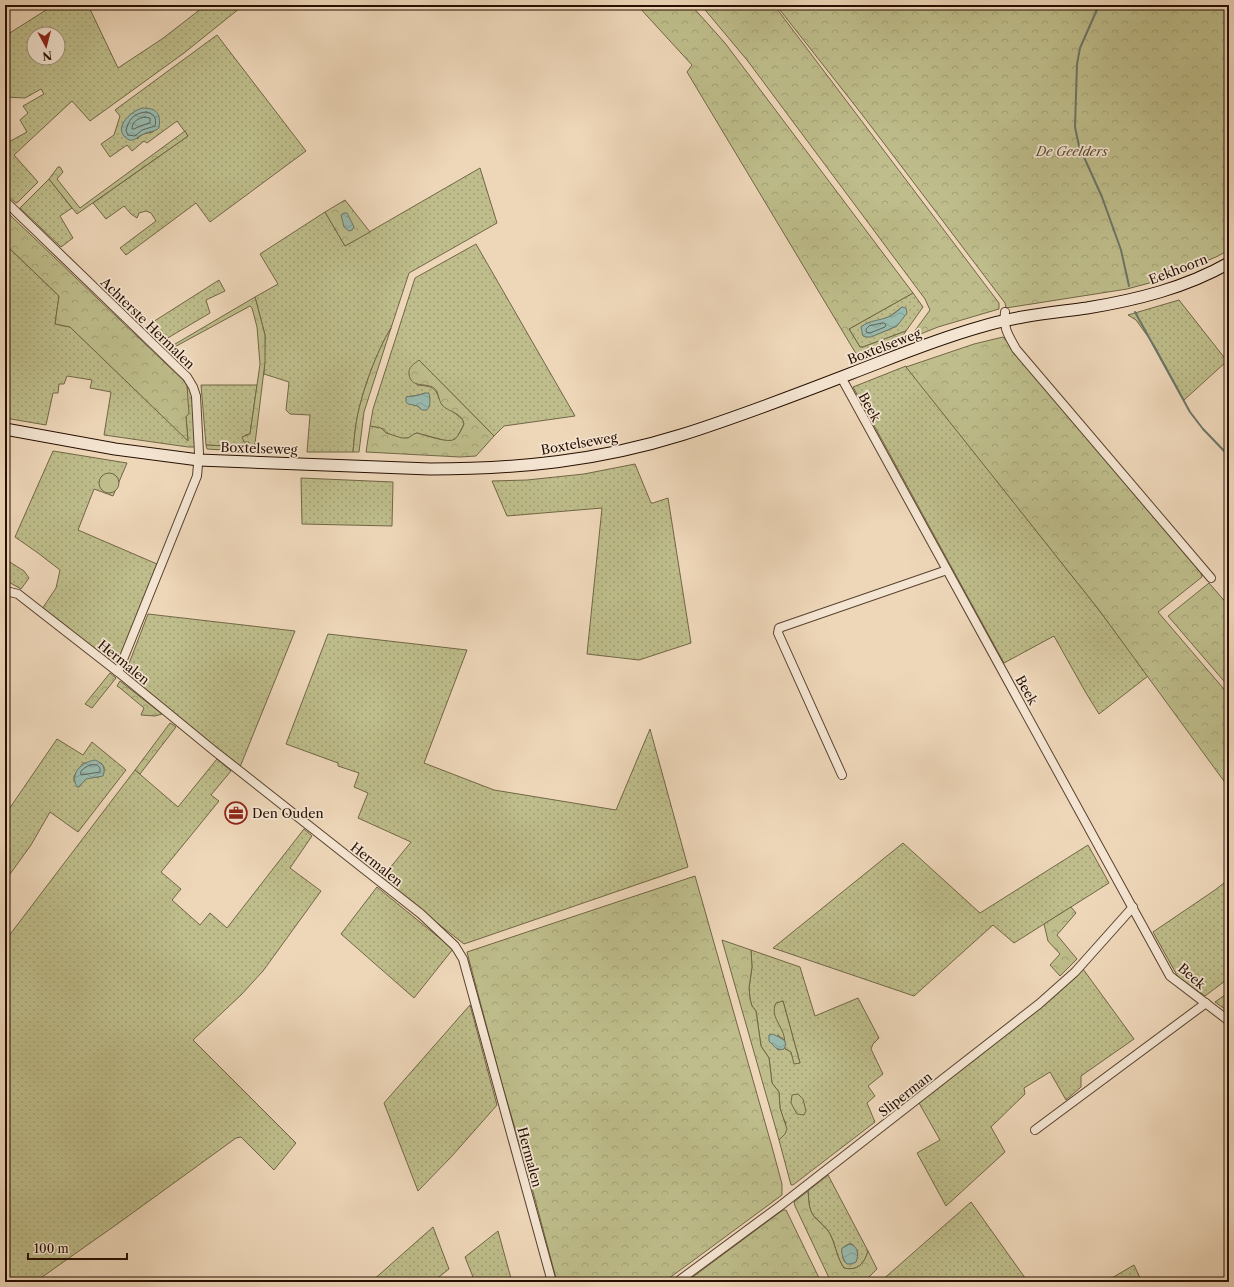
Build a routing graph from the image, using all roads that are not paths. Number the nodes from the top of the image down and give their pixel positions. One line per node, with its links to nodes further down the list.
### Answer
1 (5, 201): 7 (street, Achterste Hermalen)
2 (1229, 263): 3 (main road, Eekhoorn)
3 (1137, 298): 4 (main road, Boxtelseweg)
4 (1004, 316): 5 (main road, Boxtelseweg); 9 (street)
5 (841, 377): 7 (main road, Boxtelseweg); 8 (street, Beek)
6 (5, 429): 7 (main road, Boxtelseweg)
7 (199, 460): 11 (street, Achterste Hermalen)
8 (947, 570): 12 (street); 13 (street, Beek)
9 (1211, 578)
10 (5, 593): 11 (street, Hermalen)
11 (118, 672): 17 (street, Hermalen)
12 (842, 775)
13 (1133, 907): 14 (street, Beek); 18 (street, Sliperman)
14 (1206, 1003): 15 (street, Beek); 16 (street, Beek)
15 (1229, 1021)
16 (1035, 1130)
17 (552, 1282)
18 (677, 1282)

